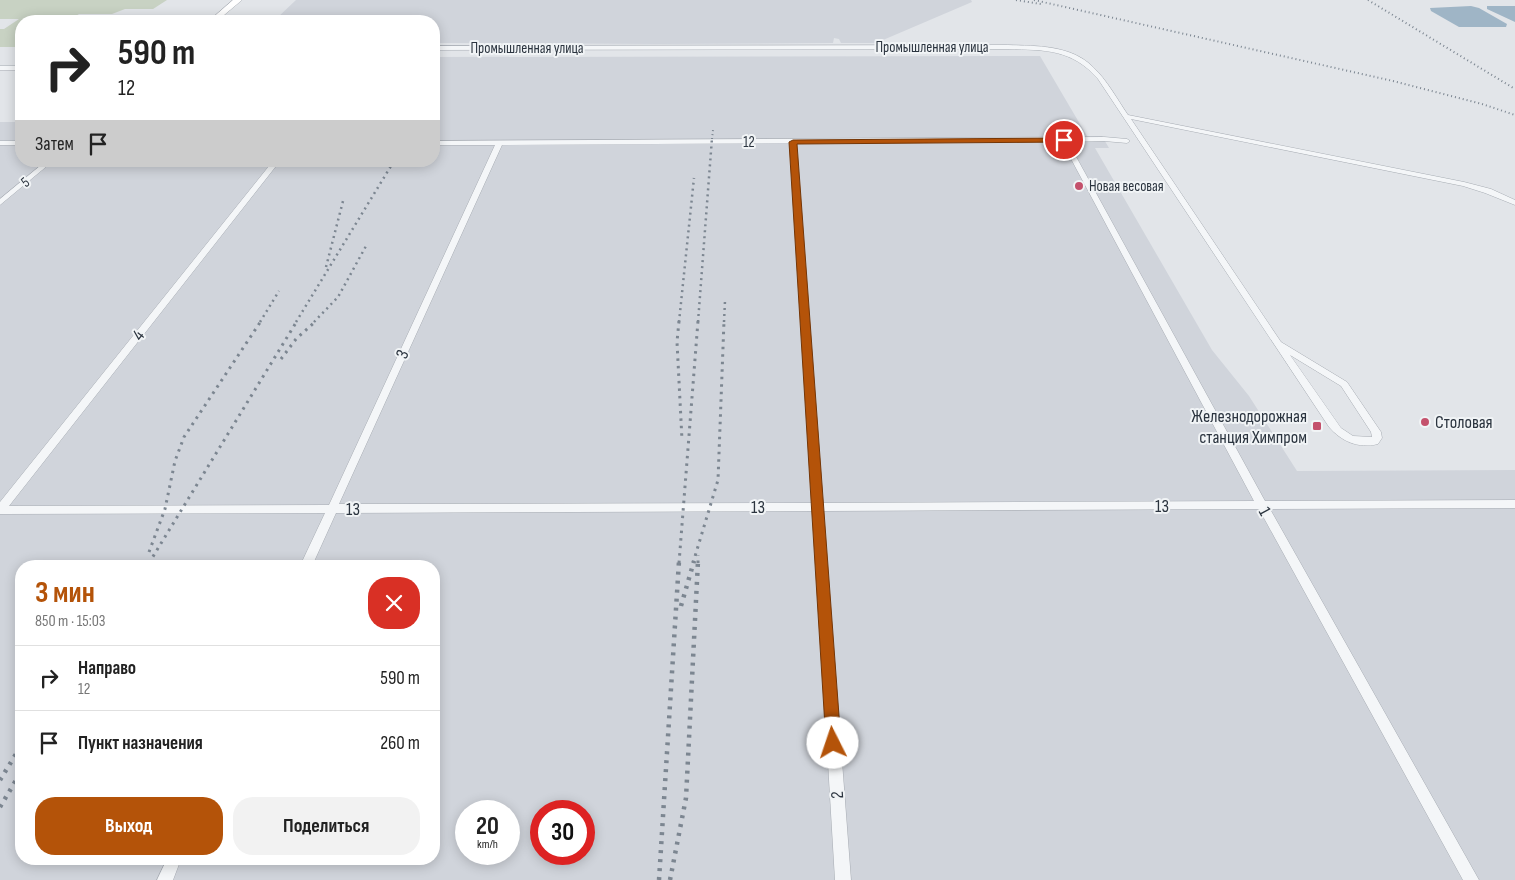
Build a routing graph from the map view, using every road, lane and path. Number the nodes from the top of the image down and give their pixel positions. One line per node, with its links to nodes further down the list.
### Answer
1 (238, 0): 3 (street)
2 (246, 0): 4 (street)
3 (224, 15)
4 (225, 15)
5 (440, 48): 8 (street, Промышленная улица)
6 (0, 68): 7 (street)
7 (15, 68)
8 (1125, 116): 10 (street, Промышленная улица); 19 (street)
9 (1064, 140): 10 (street, 12); 11 (street, 12); 22 (street, 1)
10 (1142, 141): 20 (street, Промышленная улица)
11 (793, 142): 15 (street, 12); 23 (street, 2)
12 (0, 143): 13 (street)
13 (15, 143)
14 (440, 143): 15 (street, 12)
15 (499, 143): 24 (street, 3)
16 (43, 167): 18 (street, 5)
17 (272, 167): 25 (street, 4)
18 (0, 203)
19 (1515, 203)
20 (1279, 344): 20 (street, Промышленная улица)
21 (1515, 504): 22 (street, 13)
22 (1262, 505): 23 (street, 13); 30 (street, 1)
23 (817, 507): 24 (street, 13); 29 (street, 2)
24 (332, 509): 25 (street, 13); 26 (street, 3)
25 (0, 510)
26 (309, 560)
27 (171, 865): 28 (street)
28 (165, 880)
29 (843, 880)
30 (1471, 880)

